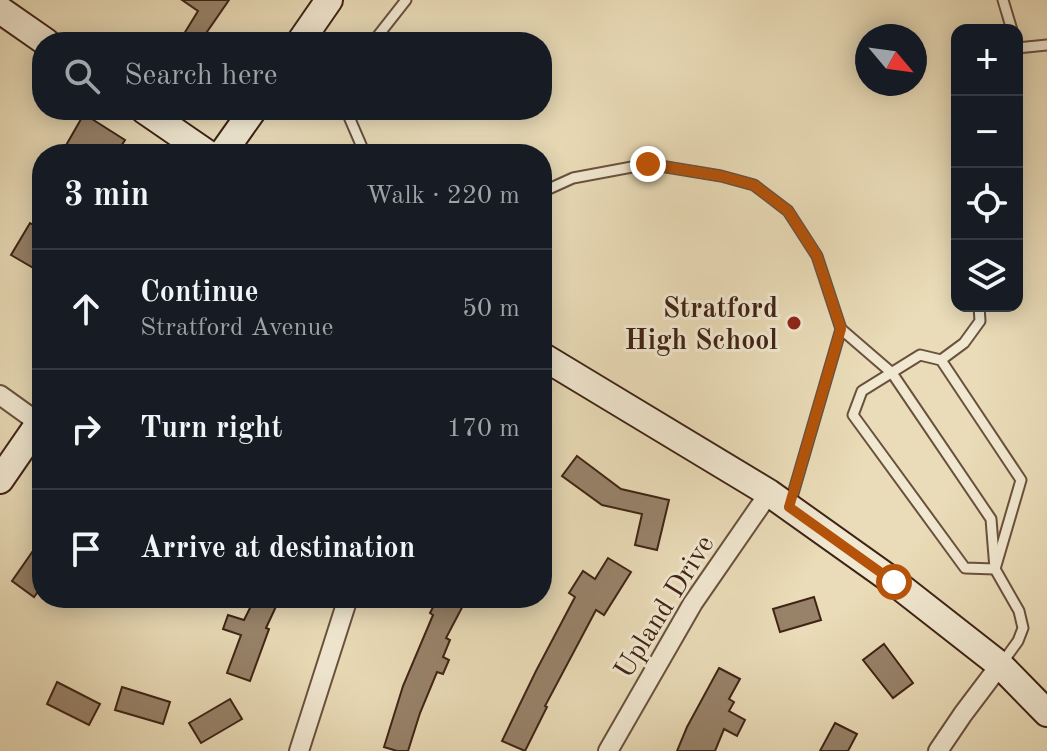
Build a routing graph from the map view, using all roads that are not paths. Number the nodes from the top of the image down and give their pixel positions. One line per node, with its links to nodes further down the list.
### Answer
1 (329, 0): 7 (street)
2 (406, 0): 8 (lane)
3 (1003, 0): 5 (lane)
4 (0, 10): 6 (street)
5 (1010, 24)
6 (32, 32)
7 (307, 32)
8 (381, 32)
9 (1047, 45): 10 (lane)
10 (1023, 47)
11 (159, 120): 14 (street)
12 (246, 120): 15 (street)
13 (350, 120): 16 (lane)
14 (193, 144)
15 (229, 144)
16 (361, 144)
17 (552, 187): 19 (lane)
18 (979, 312): 20 (lane)
19 (841, 329): 22 (lane); 27 (lane)
20 (941, 360): 22 (lane); 28 (lane)
21 (552, 362): 27 (street)
22 (892, 373): 28 (lane); 28 (lane)
23 (0, 395): 24 (street)
24 (32, 415)
25 (32, 434): 26 (street)
26 (0, 480)
27 (779, 500): 30 (street); 33 (street, Upland Drive)
28 (995, 569): 30 (lane)
29 (345, 608): 32 (street)
30 (1000, 665): 31 (street); 34 (street)
31 (1047, 713)
32 (299, 751)
33 (608, 751)
34 (938, 751)

